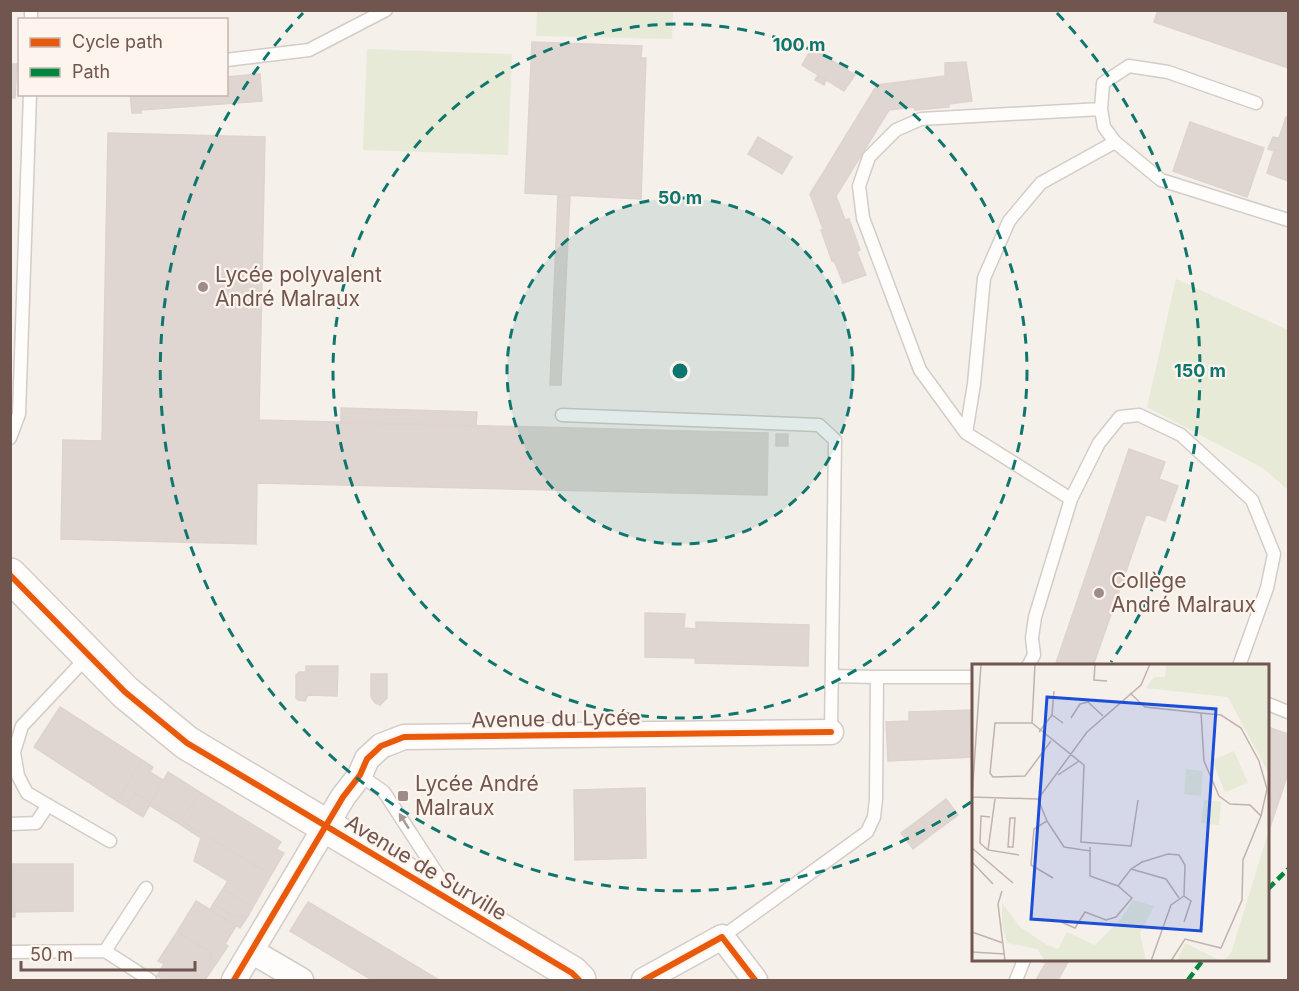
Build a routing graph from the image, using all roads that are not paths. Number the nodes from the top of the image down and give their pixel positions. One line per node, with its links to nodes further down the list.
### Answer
1 (386, 10): 2 (lane)
2 (228, 60)
3 (30, 96): 10 (lane)
4 (1256, 103): 5 (lane)
5 (1101, 109): 6 (lane); 9 (lane)
6 (1115, 142): 7 (lane); 9 (lane)
7 (1288, 220)
8 (562, 415): 16 (lane)
9 (966, 433): 11 (lane)
10 (10, 438)
11 (1071, 499): 14 (lane); 15 (lane)
12 (10, 575): 13 (street, Avenue de Surville)
13 (88, 655): 22 (lane); 26 (street, Avenue de Surville)
14 (1029, 664)
15 (1240, 664)
16 (832, 676): 18 (lane); 21 (lane)
17 (972, 676): 18 (lane)
18 (877, 677): 30 (lane)
19 (1269, 704): 20 (lane)
20 (1288, 712)
21 (831, 732): 23 (street, Avenue du Lycée)
22 (13, 765): 24 (lane)
23 (360, 775): 26 (street, Avenue du Lycée); 29 (lane, one-way to 23)
24 (48, 805): 25 (lane); 27 (lane)
25 (10, 824)
26 (326, 826): 29 (street, Avenue de Surville); 33 (street, Avenue du Lycée)
27 (110, 841)
28 (147, 888): 31 (lane)
29 (457, 906): 38 (street, Avenue de Surville)
30 (722, 937): 39 (street); 40 (street)
31 (105, 951): 32 (lane); 35 (lane)
32 (10, 952)
33 (253, 952): 36 (street, Avenue du Lycée); 37 (street)
34 (1024, 961): 41 (lane)
35 (150, 981)
36 (234, 981)
37 (301, 981)
38 (579, 981)
39 (644, 981)
40 (755, 981)
41 (1016, 981)

